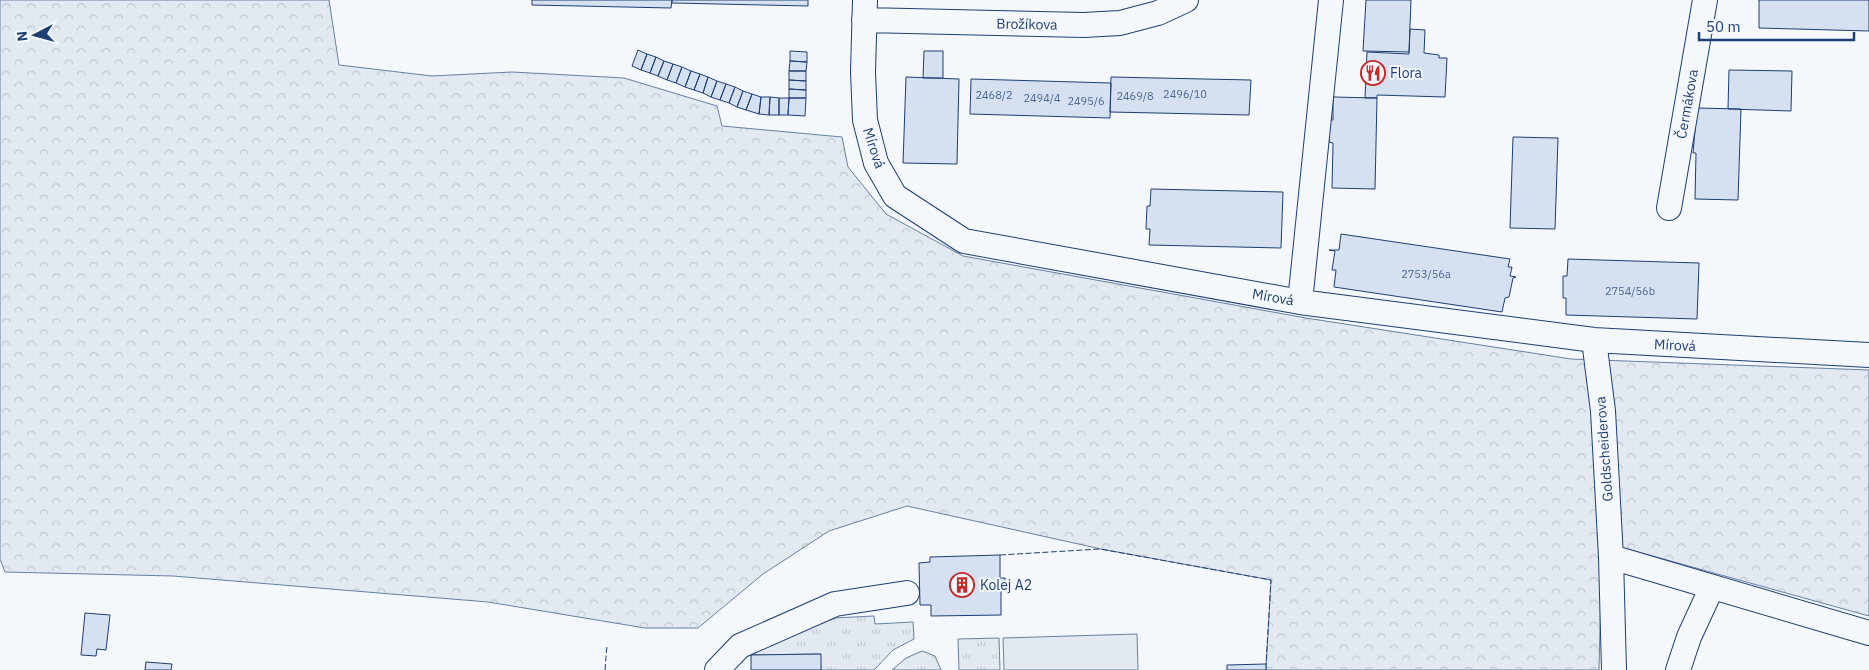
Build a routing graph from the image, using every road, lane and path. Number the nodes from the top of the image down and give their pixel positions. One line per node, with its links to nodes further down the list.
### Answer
1 (1186, 0): 4 (street, Brožíkova)
2 (1331, 0): 6 (street)
3 (1705, 0): 5 (street, Čermákova)
4 (865, 10): 6 (street, Mírová)
5 (1669, 208)
6 (1300, 302): 7 (street, Mírová)
7 (1594, 340): 8 (street, Mírová); 9 (street, Goldscheiderova)
8 (1869, 355)
9 (1611, 557): 10 (street); 14 (street, Goldscheiderova)
10 (1712, 587): 12 (street); 15 (street)
11 (906, 593): 13 (street)
12 (1869, 633)
13 (717, 670)
14 (1614, 670)
15 (1678, 670)

